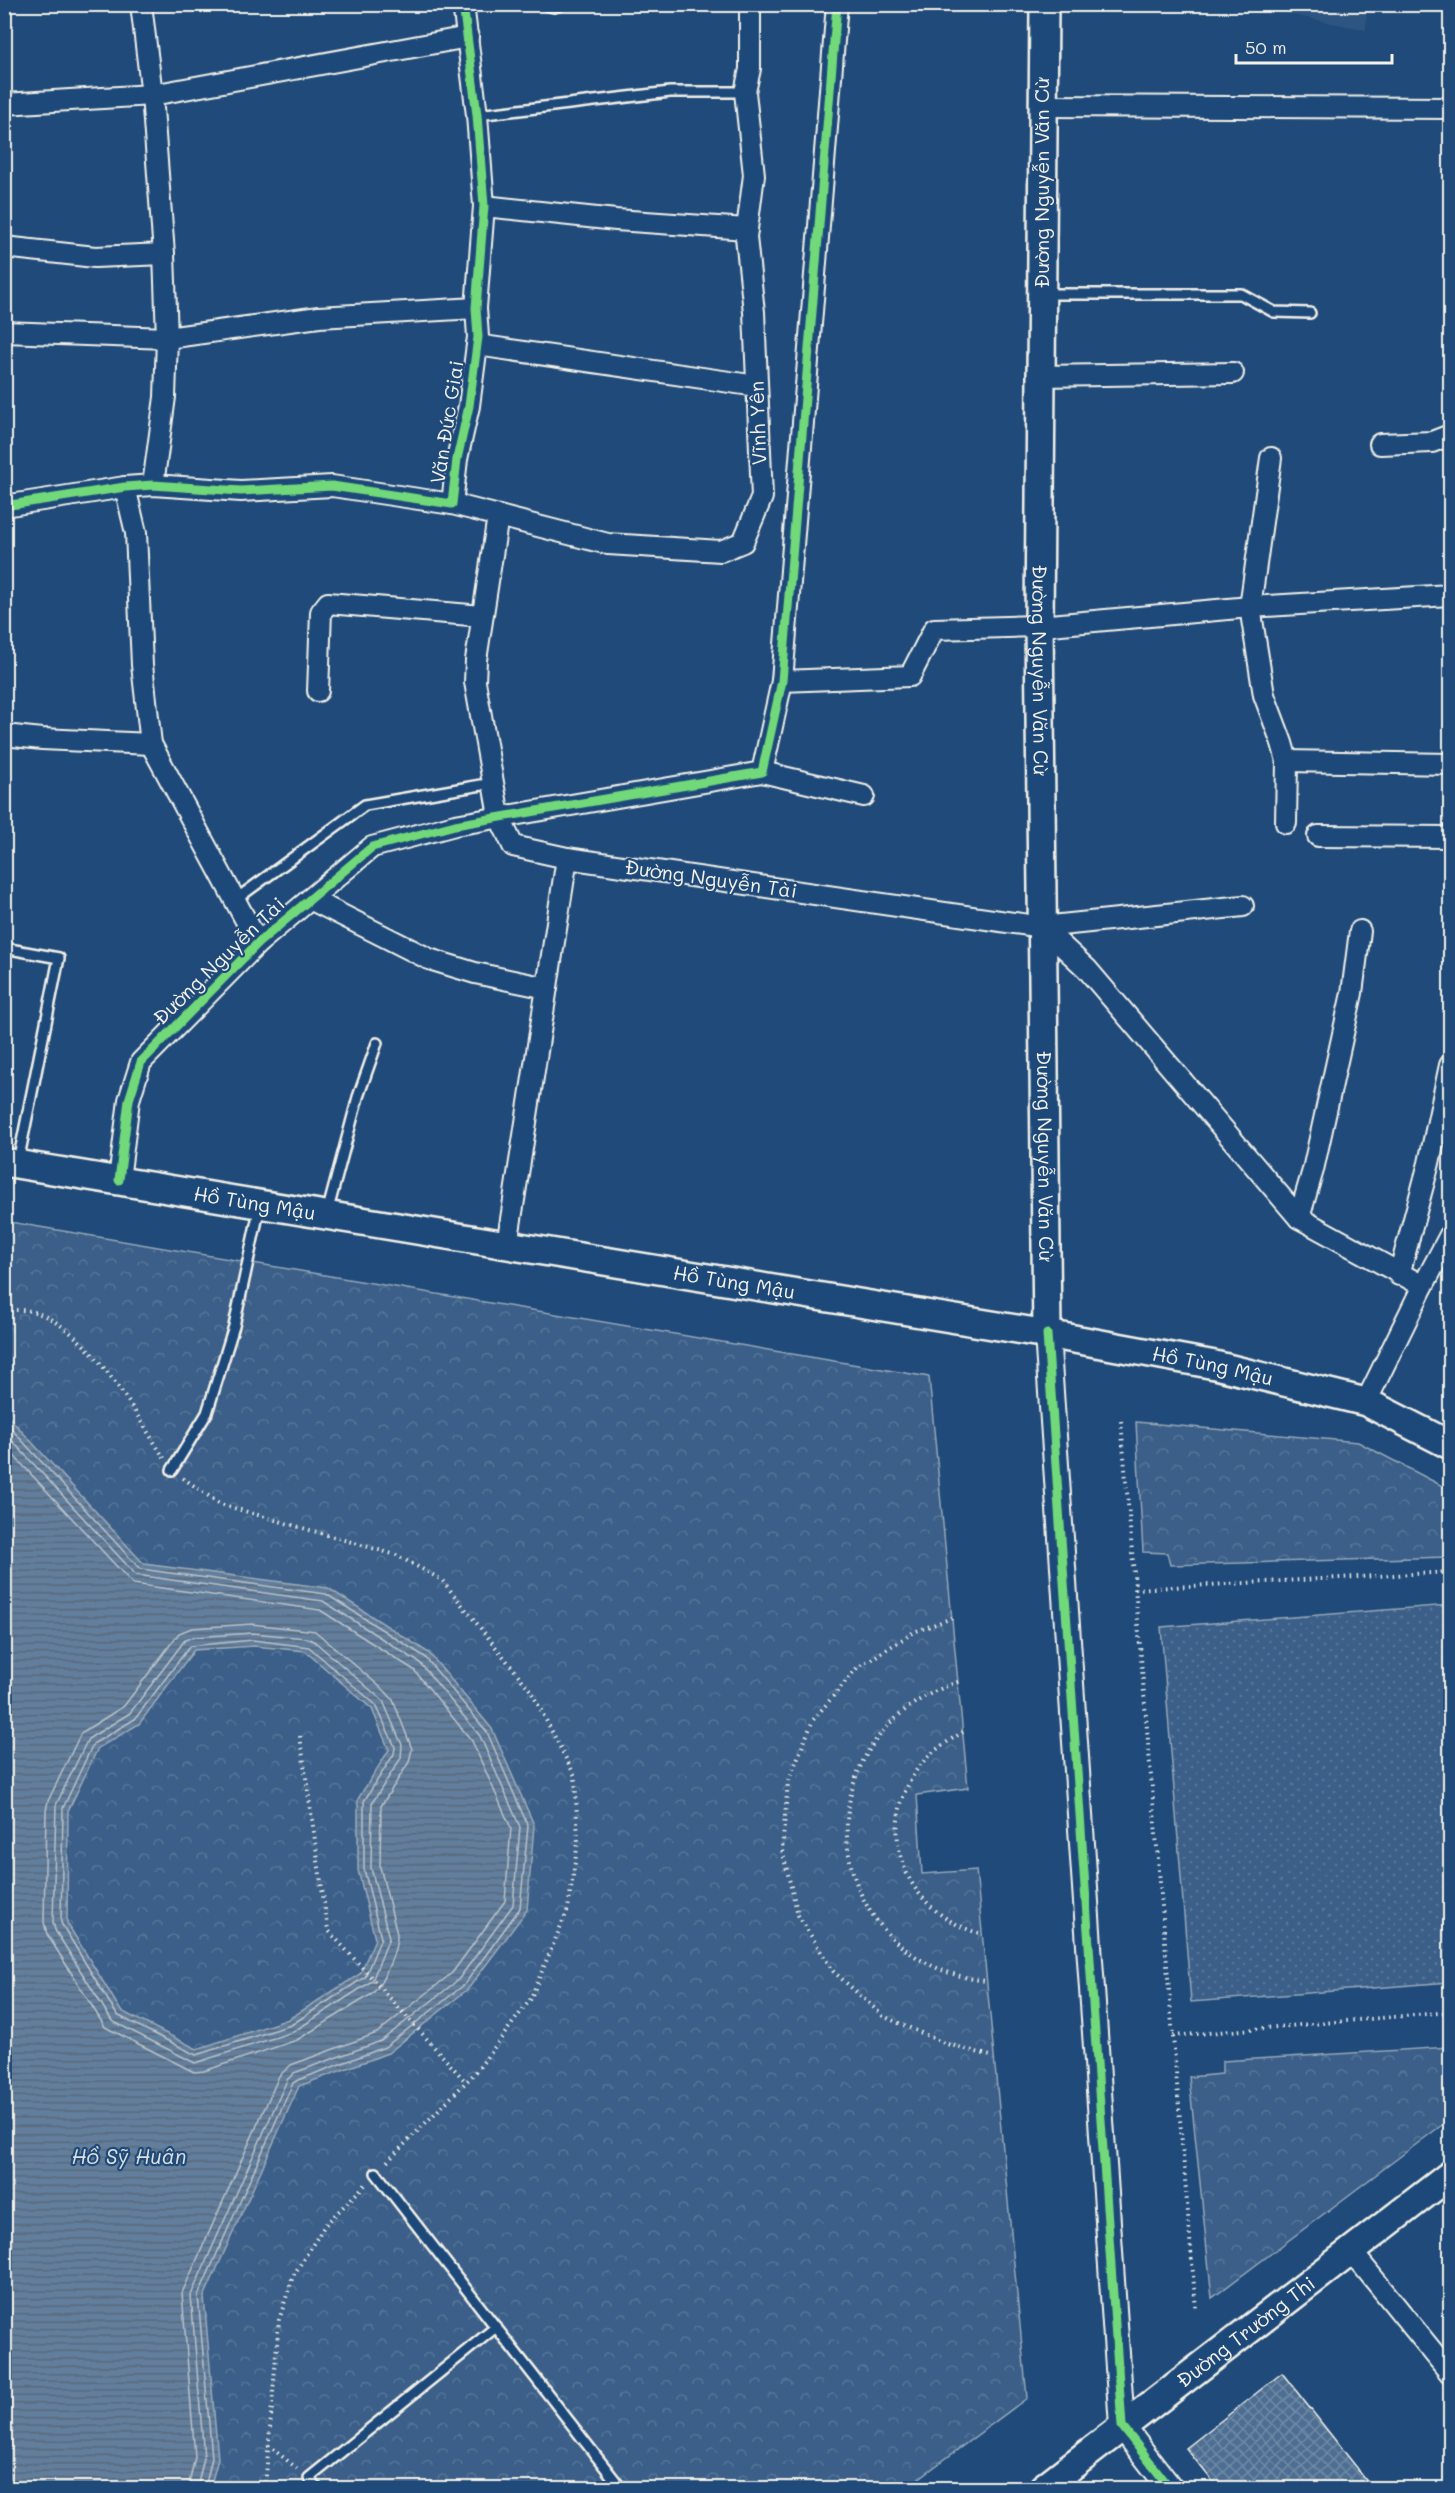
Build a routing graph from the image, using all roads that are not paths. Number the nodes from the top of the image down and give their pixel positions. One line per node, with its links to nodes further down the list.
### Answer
1 (141, 4): 10 (street)
2 (463, 4): 8 (street, Văn Đức Giai)
3 (542, 4): 4 (lane)
4 (563, 4)
5 (750, 4): 9 (street, Vĩnh Yên)
6 (837, 4): 40 (street)
7 (1044, 4): 12 (main road, Đường Nguyễn Văn Cừ)
8 (468, 37): 10 (street); 14 (street, Văn Đức Giai)
9 (745, 92): 14 (lane); 16 (street, Vĩnh Yên)
10 (152, 95): 11 (street); 18 (street)
11 (4, 104)
12 (1043, 106): 13 (street); 19 (main road, Đường Nguyễn Văn Cừ)
13 (1450, 108)
14 (477, 114): 15 (street, Văn Đức Giai)
15 (484, 206): 16 (street); 20 (street, Văn Đức Giai)
16 (747, 229): 27 (street, Vĩnh Yên)
17 (4, 247): 18 (street)
18 (164, 254): 23 (street)
19 (1041, 294): 21 (lane); 26 (main road, Đường Nguyễn Văn Cừ)
20 (476, 309): 23 (street); 24 (street, Văn Đức Giai)
21 (1310, 312)
22 (4, 332): 23 (street)
23 (167, 338): 31 (street)
24 (477, 345): 27 (street); 33 (street, Văn Đức Giai)
25 (1233, 373): 26 (street)
26 (1041, 376): 39 (main road, Đường Nguyễn Văn Cừ)
27 (757, 386): 35 (street, Vĩnh Yên)
28 (1450, 435): 29 (street)
29 (1380, 444)
30 (1271, 458): 37 (street)
31 (153, 485): 32 (street, Văn Đức Giai); 33 (street, Văn Đức Giai)
32 (125, 487): 34 (street, Văn Đức Giai); 43 (street)
33 (452, 504): 35 (street, Vĩnh Yên)
34 (4, 506)
35 (498, 516): 38 (street)
36 (1450, 595): 37 (street)
37 (1250, 607): 39 (street); 44 (street)
38 (482, 616): 41 (street); 47 (street)
39 (1039, 626): 40 (street); 57 (main road, Đường Nguyễn Văn Cừ)
40 (782, 681): 46 (street)
41 (318, 691)
42 (4, 735): 43 (street)
43 (151, 744): 55 (street)
44 (1287, 761): 45 (street); 50 (street)
45 (1450, 764)
46 (762, 772): 48 (street); 49 (street)
47 (493, 783): 49 (street); 55 (lane)
48 (864, 796)
49 (499, 816): 53 (street, Đường Nguyễn Tài); 54 (street, Đường Nguyễn Tài)
50 (1286, 823)
51 (1318, 836): 52 (street)
52 (1450, 837)
53 (567, 858): 57 (street, Đường Nguyễn Tài); 61 (street)
54 (310, 899): 59 (street, Đường Nguyễn Tài); 61 (street)
55 (235, 900): 59 (street)
56 (1243, 906): 57 (street, Đường Nguyễn Tài)
57 (1042, 927): 68 (street); 73 (main road, Đường Nguyễn Văn Cừ)
58 (1360, 931): 68 (street)
59 (258, 943): 65 (street, Đường Nguyễn Tài)
60 (4, 948): 64 (lane)
61 (547, 988): 70 (street)
62 (377, 1043): 67 (lane)
63 (1450, 1065): 71 (street)
64 (11, 1163): 65 (main road, Hồ Tùng Mậu)
65 (119, 1180): 66 (main road, Hồ Tùng Mậu)
66 (260, 1204): 67 (main road, Hồ Tùng Mậu); 76 (lane)
67 (327, 1215): 70 (main road, Hồ Tùng Mậu)
68 (1299, 1218): 71 (street)
69 (1450, 1235): 72 (street)
70 (507, 1245): 73 (main road, Hồ Tùng Mậu)
71 (1399, 1275): 72 (street)
72 (1423, 1286): 74 (street)
73 (1047, 1334): 74 (main road, Hồ Tùng Mậu); 82 (street)
74 (1366, 1402): 75 (main road, Hồ Tùng Mậu)
75 (1450, 1445)
76 (172, 1470)
77 (376, 2173): 80 (lane)
78 (1450, 2175): 79 (main road, Đường Trường Thi)
79 (1352, 2252): 81 (street); 82 (main road, Đường Trường Thi)
80 (496, 2327): 83 (lane); 84 (lane)
81 (1450, 2373)
82 (1122, 2426): 85 (main road, Đường Trường Thi); 86 (street)
83 (317, 2488)
84 (621, 2488)
85 (1043, 2488)
86 (1170, 2488)

